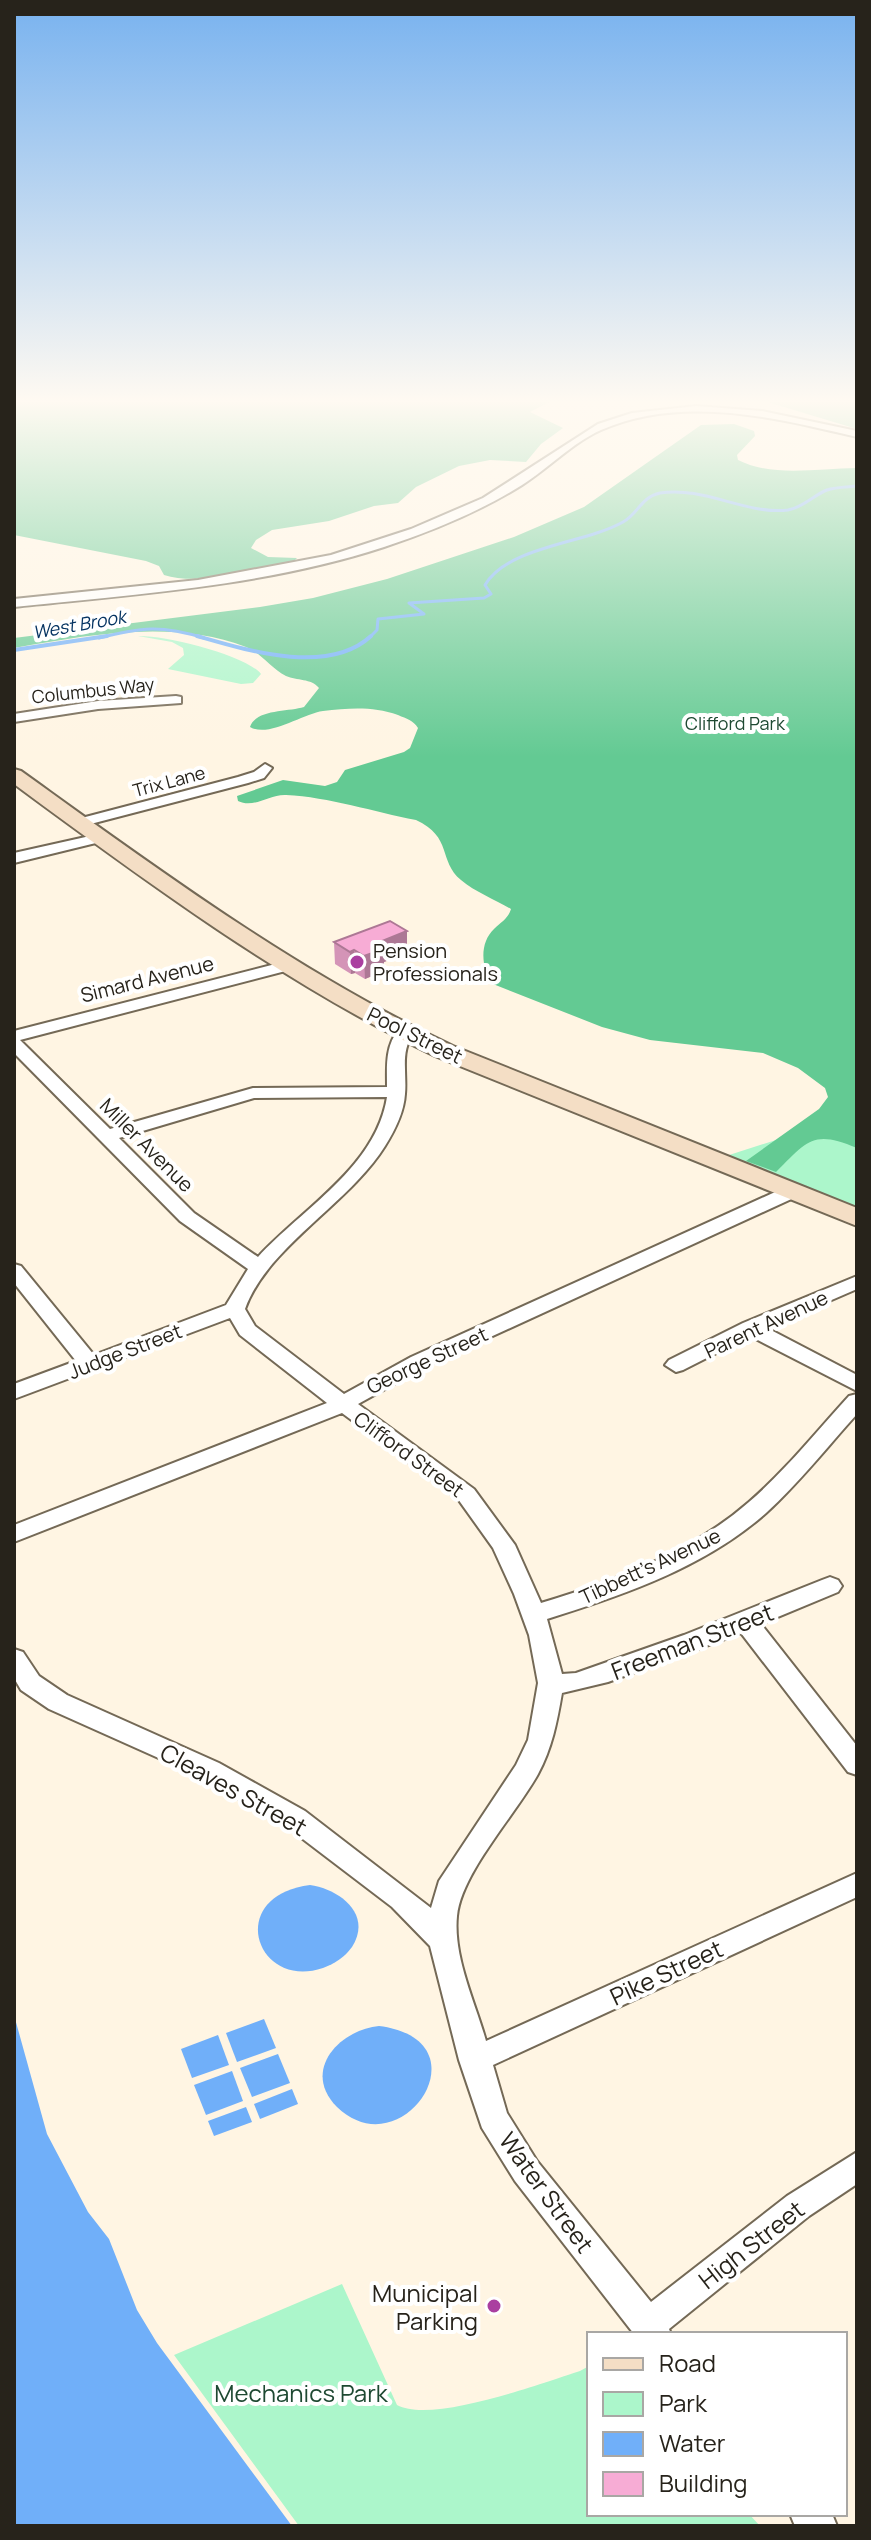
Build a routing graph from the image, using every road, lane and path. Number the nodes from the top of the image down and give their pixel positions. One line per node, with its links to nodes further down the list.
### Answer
1 (441, 520): 2 (street)
2 (14, 603)
3 (176, 700): 4 (street, Columbus Way)
4 (14, 718)
5 (265, 768): 7 (street, Trix Lane)
6 (14, 775): 7 (main road, Pool Street)
7 (79, 823): 8 (main road, Pool Street)
8 (99, 838): 9 (street); 10 (main road, Pool Street)
9 (14, 858)
10 (291, 965): 11 (main road, Pool Street); 12 (street, Simard Avenue)
11 (404, 1034): 14 (street); 16 (main road, Pool Street)
12 (14, 1036)
13 (14, 1043): 15 (street, Miller Avenue)
14 (396, 1092): 15 (street); 18 (street)
15 (108, 1136): 18 (street, Miller Avenue)
16 (791, 1192): 17 (main road, Pool Street); 28 (street, George Street)
17 (857, 1218)
18 (259, 1267): 21 (street)
19 (14, 1270): 23 (street)
20 (857, 1282): 22 (street, Parent Avenue)
21 (235, 1309): 23 (street, Judge Street); 28 (street, Clifford Street)
22 (750, 1328): 24 (street, Parent Avenue); 25 (street)
23 (90, 1364): 26 (street, Judge Street)
24 (676, 1365)
25 (857, 1384)
26 (14, 1392)
27 (857, 1401): 31 (street, Tibbett's Avenue)
28 (340, 1404): 29 (street, George Street); 31 (street, Clifford Street)
29 (14, 1534)
30 (830, 1586): 32 (street, Freeman Street)
31 (534, 1614): 34 (street, Clifford Street)
32 (746, 1622): 34 (street, Freeman Street); 35 (street)
33 (14, 1658): 37 (street, Cleaves Street)
34 (551, 1683): 37 (street, Clifford Street)
35 (857, 1765)
36 (857, 1884): 38 (street, Pike Street)
37 (443, 1942): 38 (street, Water Street)
38 (474, 2060): 40 (street, Water Street)
39 (857, 2166): 40 (street, High Street)
40 (651, 2330)

